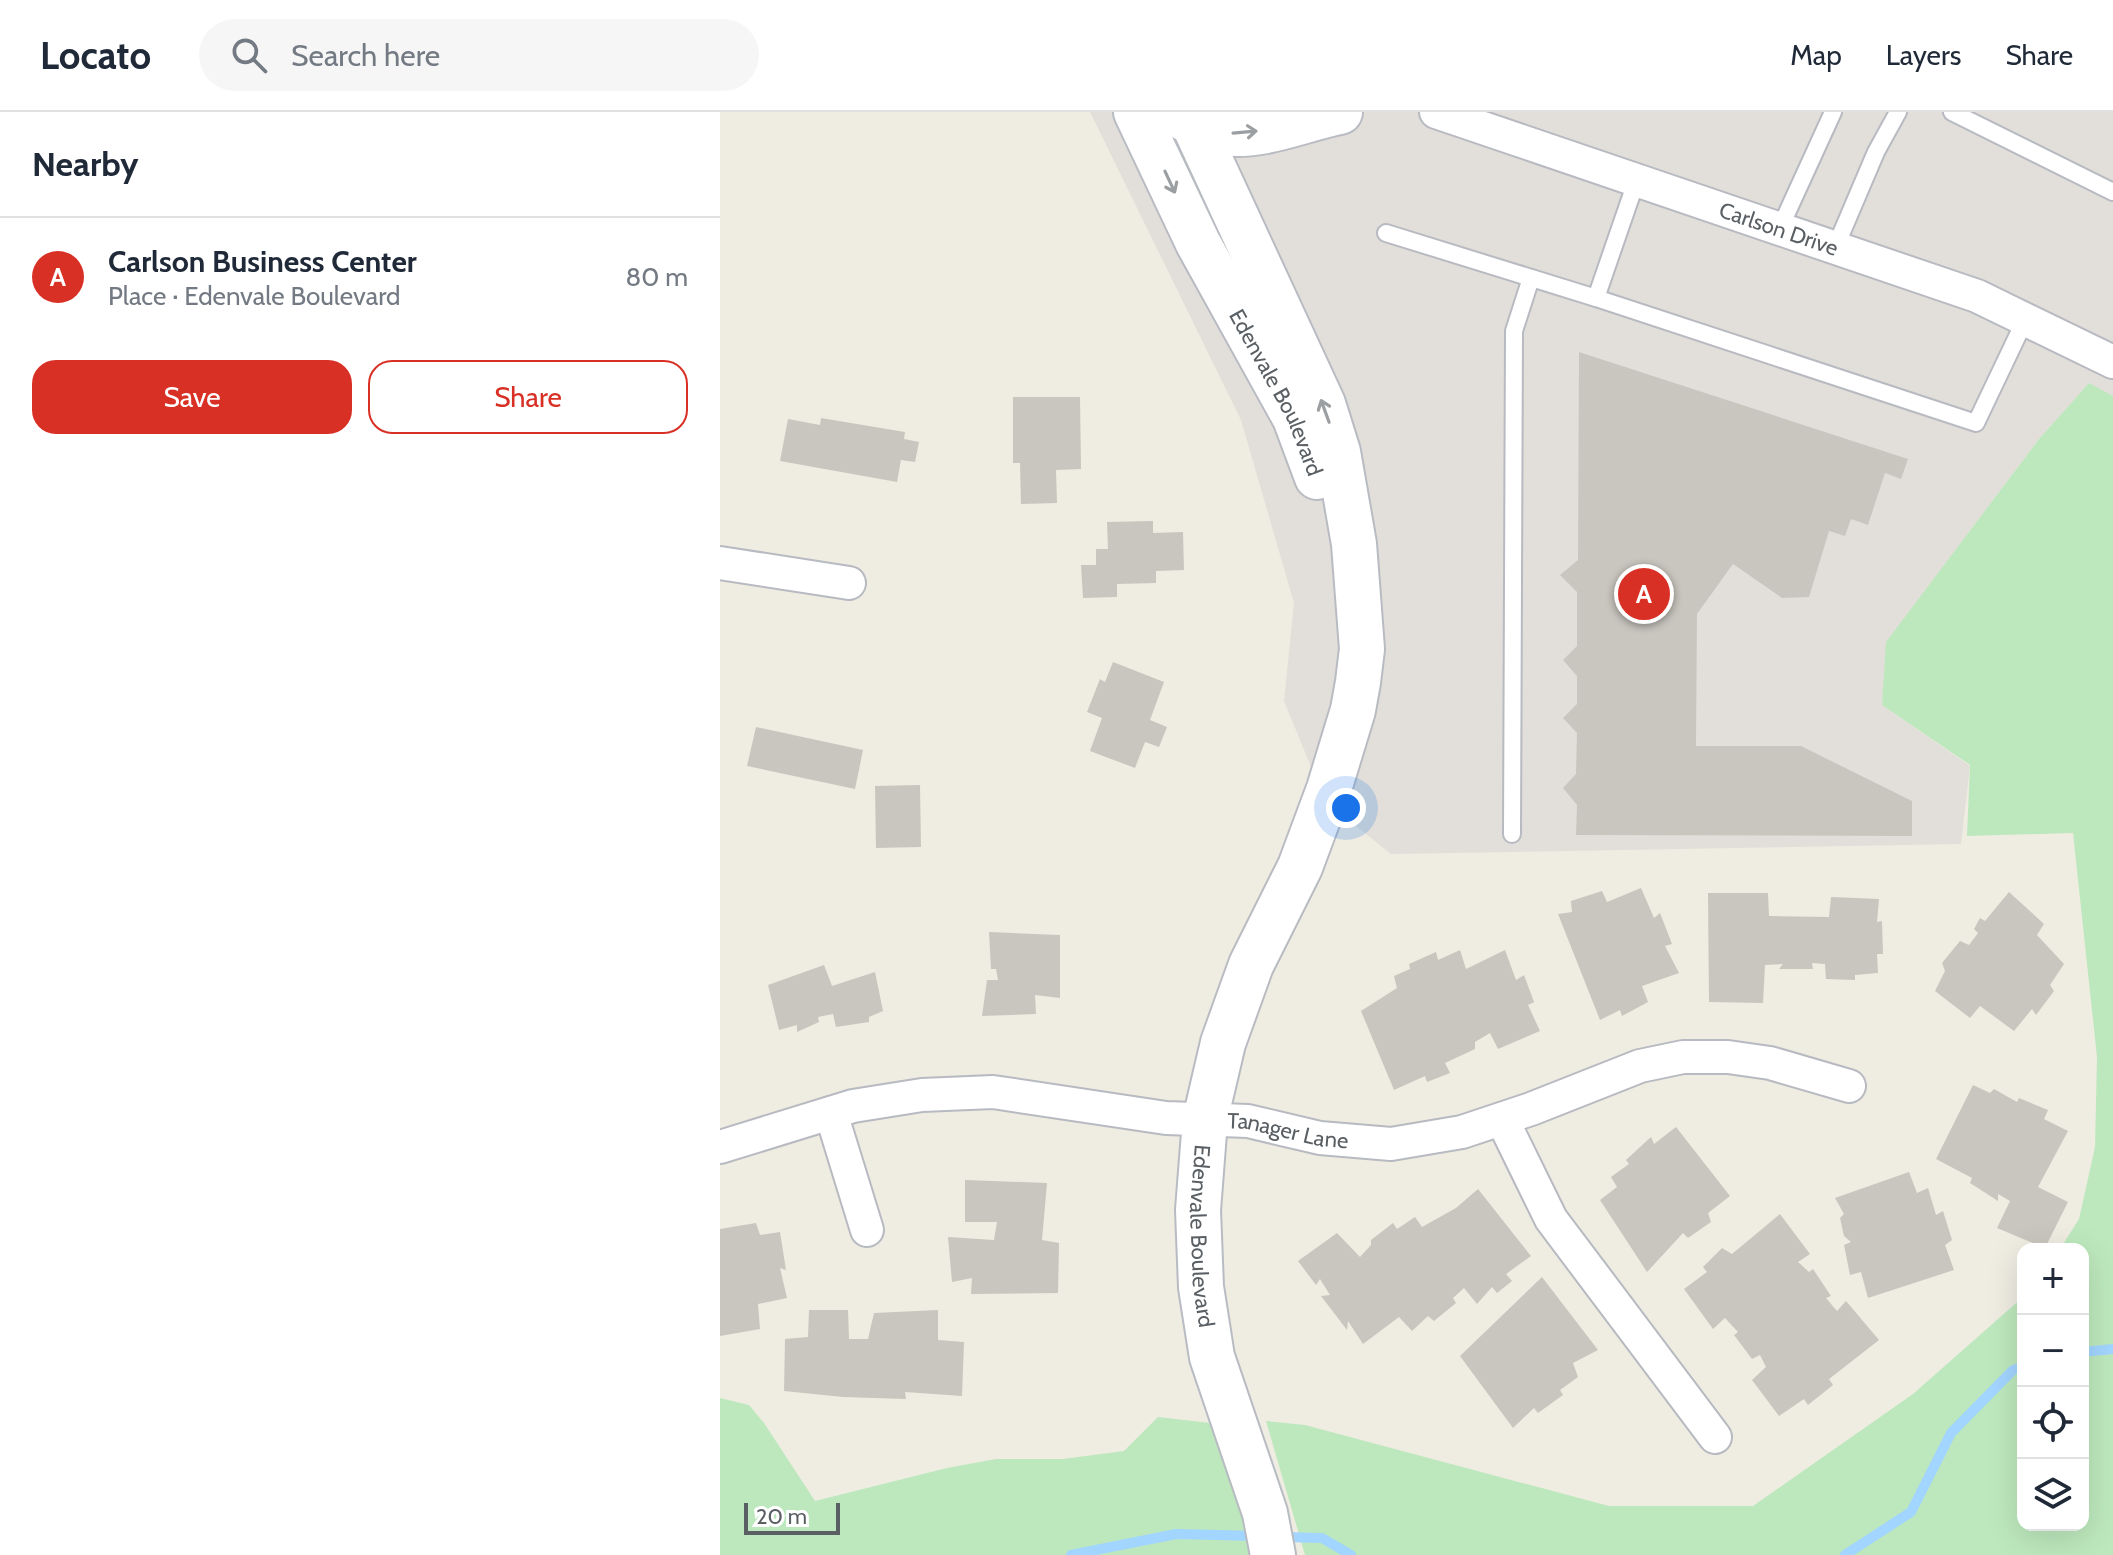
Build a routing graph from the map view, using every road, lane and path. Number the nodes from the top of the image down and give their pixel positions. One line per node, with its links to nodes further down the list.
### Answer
1 (1136, 112): 19 (street, Edenvale Boulevard, one-way to 19)
2 (1340, 112): 7 (street, one-way to 2)
3 (1436, 112): 8 (street, Carlson Drive)
4 (1833, 112): 10 (lane)
5 (1898, 112): 12 (lane)
6 (1952, 112): 9 (lane)
7 (1184, 115): 19 (street, Edenvale Boulevard, one-way to 7)
8 (1637, 179): 10 (street, Carlson Drive); 14 (lane)
9 (2113, 192)
10 (1780, 228): 12 (street, Carlson Drive)
11 (1386, 233): 13 (lane)
12 (1836, 246): 15 (street, Carlson Drive)
13 (1531, 278): 14 (lane); 20 (lane)
14 (1596, 298): 15 (lane)
15 (2026, 318): 16 (street, Carlson Drive)
16 (2113, 362)
17 (720, 563): 18 (street)
18 (849, 583)
19 (1329, 789): 24 (street, Edenvale Boulevard)
20 (1512, 834)
21 (1849, 1086): 23 (street, Tanager Lane)
22 (831, 1113): 24 (street, Tanager Lane); 25 (street, Tanager Lane); 26 (street)
23 (1502, 1119): 24 (street, Tanager Lane); 27 (street)
24 (1205, 1120): 28 (street, Edenvale Boulevard)
25 (720, 1147)
26 (867, 1230)
27 (1715, 1437)
28 (1273, 1555)

